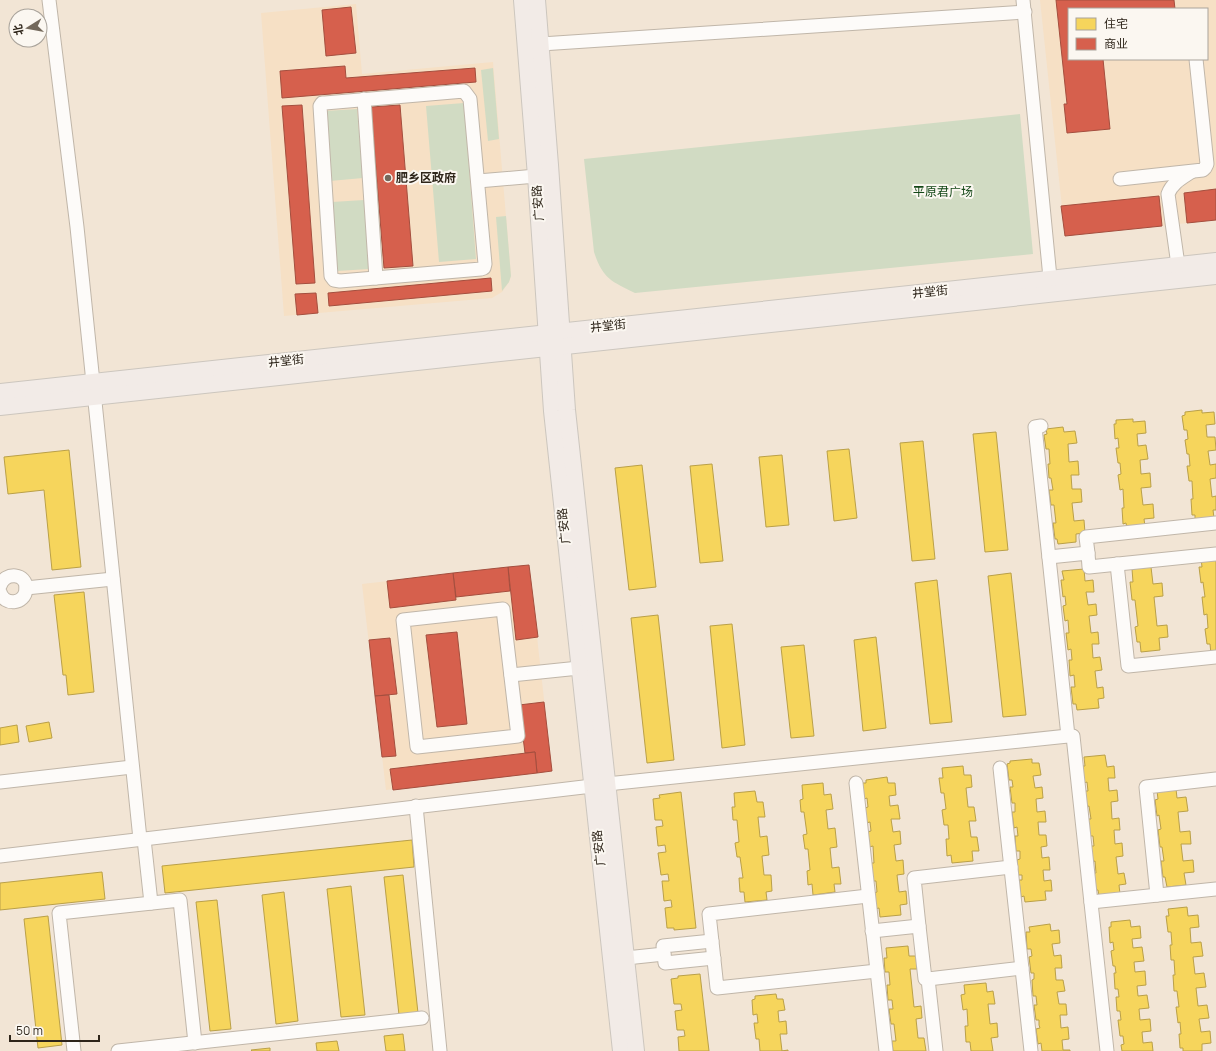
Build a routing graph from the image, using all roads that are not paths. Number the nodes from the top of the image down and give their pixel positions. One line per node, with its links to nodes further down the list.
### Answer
1 (49, 0): 20 (street)
2 (522, 0): 9 (main road, 广安路)
3 (538, 0): 5 (main road, 广安路)
4 (1024, 6): 5 (street); 18 (street)
5 (541, 44): 19 (main road, 广安路)
6 (1196, 60): 8 (street)
7 (364, 100): 12 (street); 17 (street); 17 (street)
8 (1193, 171): 10 (street); 13 (street)
9 (536, 176): 12 (street); 19 (main road, 广安路)
10 (1137, 178): 11 (street); 13 (street)
11 (1120, 179)
12 (478, 181): 17 (street)
13 (1168, 194): 15 (street)
14 (1216, 261): 15 (main road, 井堂街)
15 (1178, 265): 18 (main road, 井堂街)
16 (1216, 276): 18 (main road, 井堂街)
17 (376, 278)
18 (1051, 286): 19 (main road, 井堂街)
19 (555, 340): 20 (main road, 井堂街); 34 (main road, 广安路); 42 (main road, 广安路)
20 (94, 389): 21 (main road, 井堂街); 22 (main road, 井堂街); 29 (street)
21 (0, 392)
22 (0, 407)
23 (1041, 426): 27 (street)
24 (1216, 523): 25 (street)
25 (1088, 553): 27 (street); 28 (street)
26 (1216, 554): 28 (street)
27 (1049, 557): 36 (street)
28 (1117, 564): 33 (street)
29 (113, 579): 31 (street); 37 (street)
30 (0, 586): 31 (street)
31 (26, 588): 32 (street)
32 (0, 592)
33 (1216, 657)
34 (579, 668): 35 (street); 42 (main road, 广安路)
35 (511, 675): 35 (street)
36 (1068, 736): 42 (street); 50 (street)
37 (132, 767): 40 (street); 44 (street)
38 (1000, 768): 46 (street)
39 (1216, 779): 48 (street)
40 (0, 782)
41 (856, 782): 49 (street)
42 (600, 785): 43 (street); 56 (main road, 广安路); 66 (main road, 广安路)
43 (416, 806): 44 (street); 65 (street)
44 (142, 839): 45 (street); 51 (street)
45 (0, 856)
46 (1011, 867): 52 (street); 58 (street)
47 (1216, 889): 48 (street)
48 (1157, 895): 50 (street)
49 (868, 896): 53 (street); 54 (street)
50 (1091, 902): 71 (street)
51 (151, 903): 62 (street); 63 (street)
52 (919, 926): 53 (street); 60 (street)
53 (872, 931): 59 (street)
54 (712, 941): 55 (street); 57 (street)
55 (664, 954): 56 (street); 57 (street)
56 (626, 958): 67 (main road, 广安路)
57 (714, 958): 59 (street)
58 (1022, 968): 60 (street); 70 (street)
59 (877, 970): 68 (street)
60 (928, 979): 69 (street)
61 (422, 1018): 62 (street)
62 (195, 1043): 64 (street)
63 (74, 1051)
64 (118, 1051)
65 (440, 1051)
66 (621, 1051)
67 (636, 1051)
68 (886, 1051)
69 (936, 1051)
70 (1031, 1051)
71 (1106, 1051)

